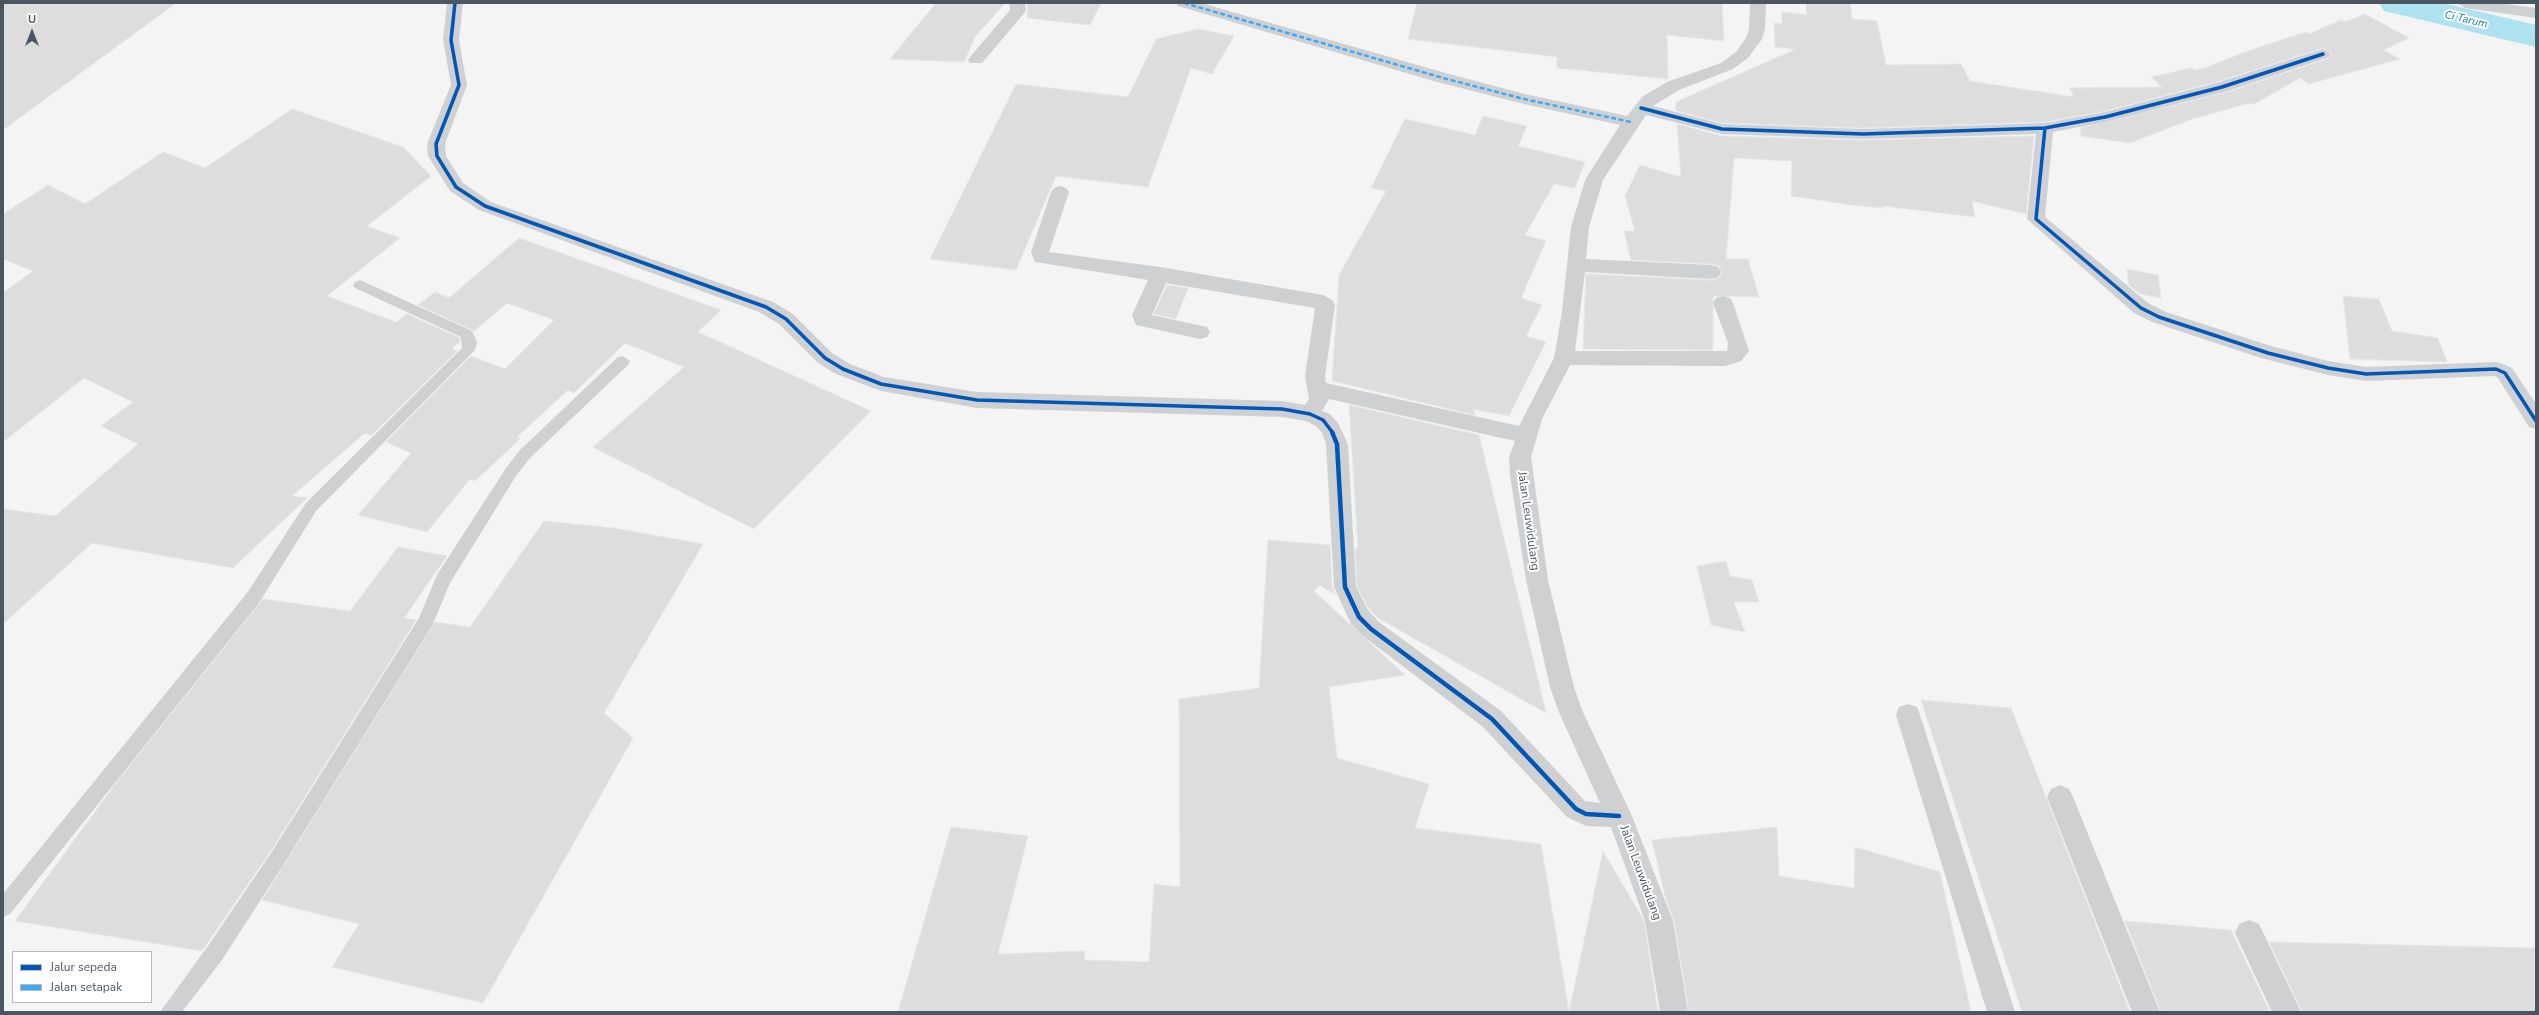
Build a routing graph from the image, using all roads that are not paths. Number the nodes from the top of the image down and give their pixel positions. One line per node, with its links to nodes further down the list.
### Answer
1 (455, 3): 20 (street)
2 (1017, 3): 8 (street)
3 (1184, 3): 9 (street)
4 (1758, 3): 9 (street, Jalan Leuwidulang)
5 (2465, 3): 6 (street)
6 (2536, 13)
7 (2323, 54): 10 (street)
8 (976, 60)
9 (1636, 115): 10 (street); 12 (street, Jalan Leuwidulang)
10 (2045, 128): 21 (street)
11 (1060, 192): 14 (street)
12 (1577, 265): 13 (street); 18 (street, Jalan Leuwidulang)
13 (1711, 272)
14 (1160, 274): 17 (street); 20 (street)
15 (360, 285): 26 (lane)
16 (1723, 303): 18 (street)
17 (1200, 332)
18 (1564, 358): 22 (street, Jalan Leuwidulang)
19 (622, 361): 28 (lane)
20 (1315, 402): 22 (street); 25 (street)
21 (2536, 421)
22 (1525, 435): 25 (street, Jalan Leuwidulang)
23 (1908, 715): 30 (street)
24 (2060, 797): 31 (street)
25 (1604, 815): 29 (street, Jalan Leuwidulang)
26 (3, 908)
27 (2249, 933): 32 (street)
28 (170, 1012)
29 (1674, 1012)
30 (2001, 1012)
31 (2146, 1012)
32 (2287, 1012)

